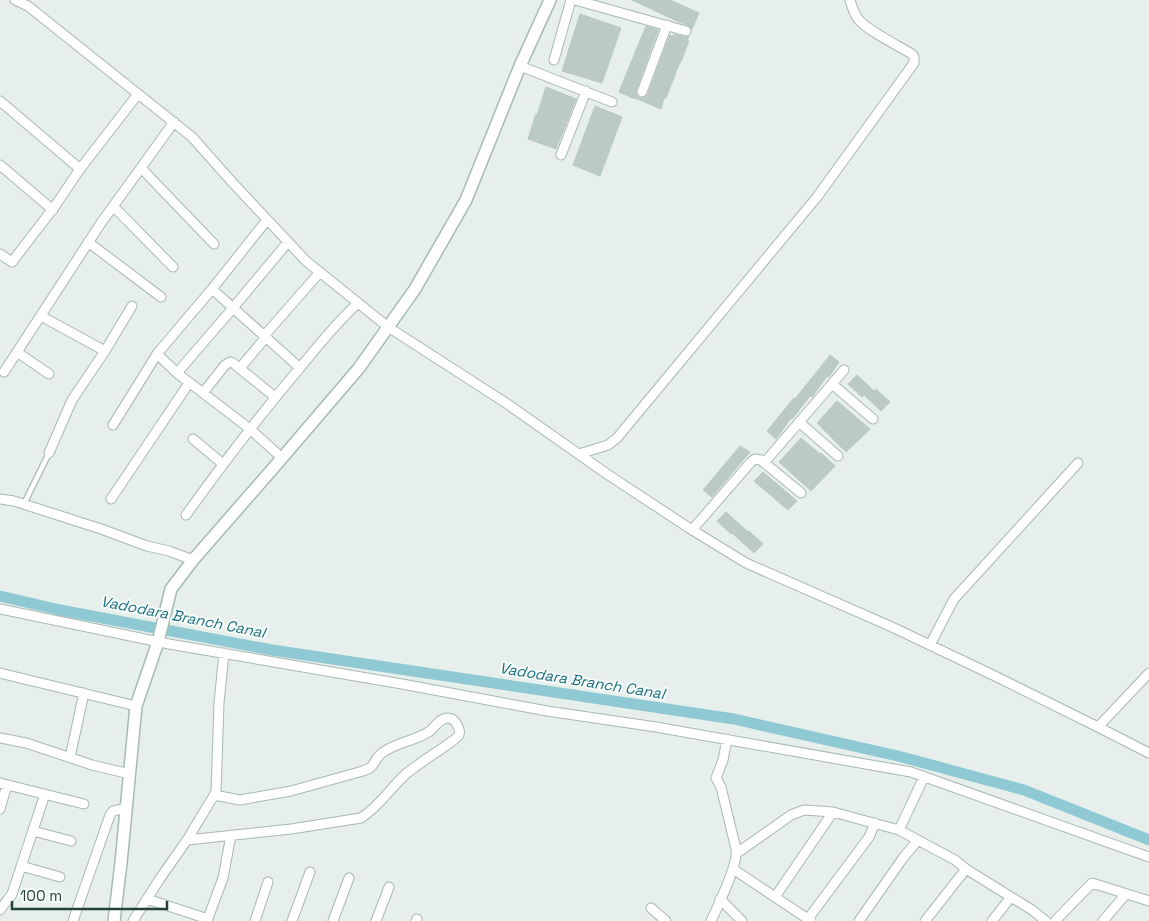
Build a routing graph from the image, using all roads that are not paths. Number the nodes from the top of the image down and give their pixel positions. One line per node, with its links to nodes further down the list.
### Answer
1 (15, 0): 12 (street)
2 (550, 0): 9 (street)
3 (571, 0): 8 (street)
4 (576, 0): 6 (street)
5 (850, 0): 56 (street)
6 (667, 25): 7 (street); 11 (street)
7 (686, 31)
8 (554, 60)
9 (520, 66): 10 (street); 35 (street)
10 (586, 92): 14 (street); 16 (street)
11 (642, 92)
12 (138, 94): 15 (street); 19 (street)
13 (0, 101): 19 (street)
14 (612, 102)
15 (174, 122): 18 (street); 22 (street)
16 (561, 155)
17 (0, 165): 21 (street)
18 (141, 168): 20 (street); 25 (street)
19 (80, 169): 21 (street)
20 (113, 206): 23 (street); 27 (street)
21 (53, 210): 26 (street)
22 (267, 220): 24 (street); 29 (street)
23 (88, 242): 30 (street); 34 (street)
24 (288, 242): 28 (street); 33 (street)
25 (214, 244)
26 (0, 254)
27 (173, 267)
28 (320, 272): 31 (street); 36 (street)
29 (212, 289): 33 (street); 39 (street)
30 (161, 297)
31 (358, 303): 35 (street); 41 (street)
32 (132, 306): 37 (street)
33 (234, 308): 36 (street); 44 (street)
34 (41, 316): 37 (street); 38 (street)
35 (388, 327): 56 (street); 58 (street)
36 (265, 337): 40 (street); 41 (street)
37 (105, 351): 55 (street)
38 (17, 352): 43 (street); 45 (street)
39 (157, 354): 44 (street); 52 (street)
40 (240, 368): 48 (street); 49 (street)
41 (300, 368): 49 (street)
42 (844, 370): 47 (street)
43 (4, 372)
44 (177, 373): 46 (street)
45 (50, 374)
46 (189, 383): 48 (street); 64 (street)
47 (832, 384): 50 (street); 51 (street)
48 (203, 394): 53 (street)
49 (276, 397): 53 (street)
50 (873, 419)
51 (799, 422): 57 (street); 59 (street)
52 (113, 425)
53 (250, 430): 58 (street); 61 (street)
54 (193, 439): 61 (street)
55 (49, 453): 65 (lane)
56 (579, 454): 67 (street)
57 (838, 456)
58 (282, 458): 68 (street)
59 (764, 463): 62 (street); 67 (street)
60 (1078, 463): 71 (street)
61 (223, 464): 66 (street)
62 (801, 493)
63 (0, 498): 65 (street)
64 (112, 499)
65 (24, 504): 68 (street)
66 (186, 516)
67 (692, 530): 71 (street)
68 (193, 560): 70 (street)
69 (0, 609): 70 (street)
70 (159, 639): 72 (street); 76 (street)
71 (930, 645): 77 (street)
72 (224, 653): 79 (street); 86 (street)
73 (0, 673): 75 (street)
74 (1149, 673): 77 (street)
75 (84, 693): 76 (street); 81 (street)
76 (136, 706): 82 (street)
77 (1098, 727): 80 (street)
78 (0, 738): 81 (street)
79 (727, 740): 83 (street); 98 (street)
80 (1149, 752)
81 (70, 758): 82 (street)
82 (130, 774): 88 (street)
83 (924, 777): 93 (street); 99 (street)
84 (4, 784): 85 (street); 89 (street)
85 (45, 794): 87 (street); 92 (street)
86 (214, 795): 94 (street); 95 (street)
87 (84, 804)
88 (126, 808): 118 (street); 119 (street)
89 (0, 809)
90 (832, 812): 91 (street); 98 (street); 109 (street)
91 (875, 823): 93 (street); 117 (street)
92 (33, 830): 97 (street); 100 (street)
93 (899, 830): 96 (street)
94 (231, 835): 95 (street); 116 (street)
95 (186, 840): 111 (street)
96 (918, 840): 102 (street); 128 (street)
97 (71, 841)
98 (737, 853): 101 (street)
99 (1149, 857)
100 (21, 866): 104 (street); 115 (street)
101 (733, 869): 109 (street); 112 (street)
102 (966, 869): 110 (street); 129 (street)
103 (310, 872): 122 (street)
104 (60, 877)
105 (349, 878): 123 (street)
106 (268, 882): 121 (street)
107 (389, 887): 124 (street)
108 (1126, 894): 113 (street); 132 (street); 133 (street)
109 (775, 897): 117 (street)
110 (1010, 897): 130 (street); 131 (street)
111 (147, 899): 116 (street); 120 (street)
112 (720, 899): 126 (street); 127 (street)
113 (1149, 901)
114 (651, 908): 125 (street)
115 (0, 910)
116 (208, 920)
117 (809, 920)
118 (73, 921)
119 (114, 921)
120 (133, 921)
121 (254, 921)
122 (292, 921)
123 (333, 921)
124 (376, 921)
125 (666, 921)
126 (711, 921)
127 (742, 921)
128 (859, 921)
129 (925, 921)
130 (992, 921)
131 (1046, 921)
132 (1056, 921)
133 (1102, 921)

